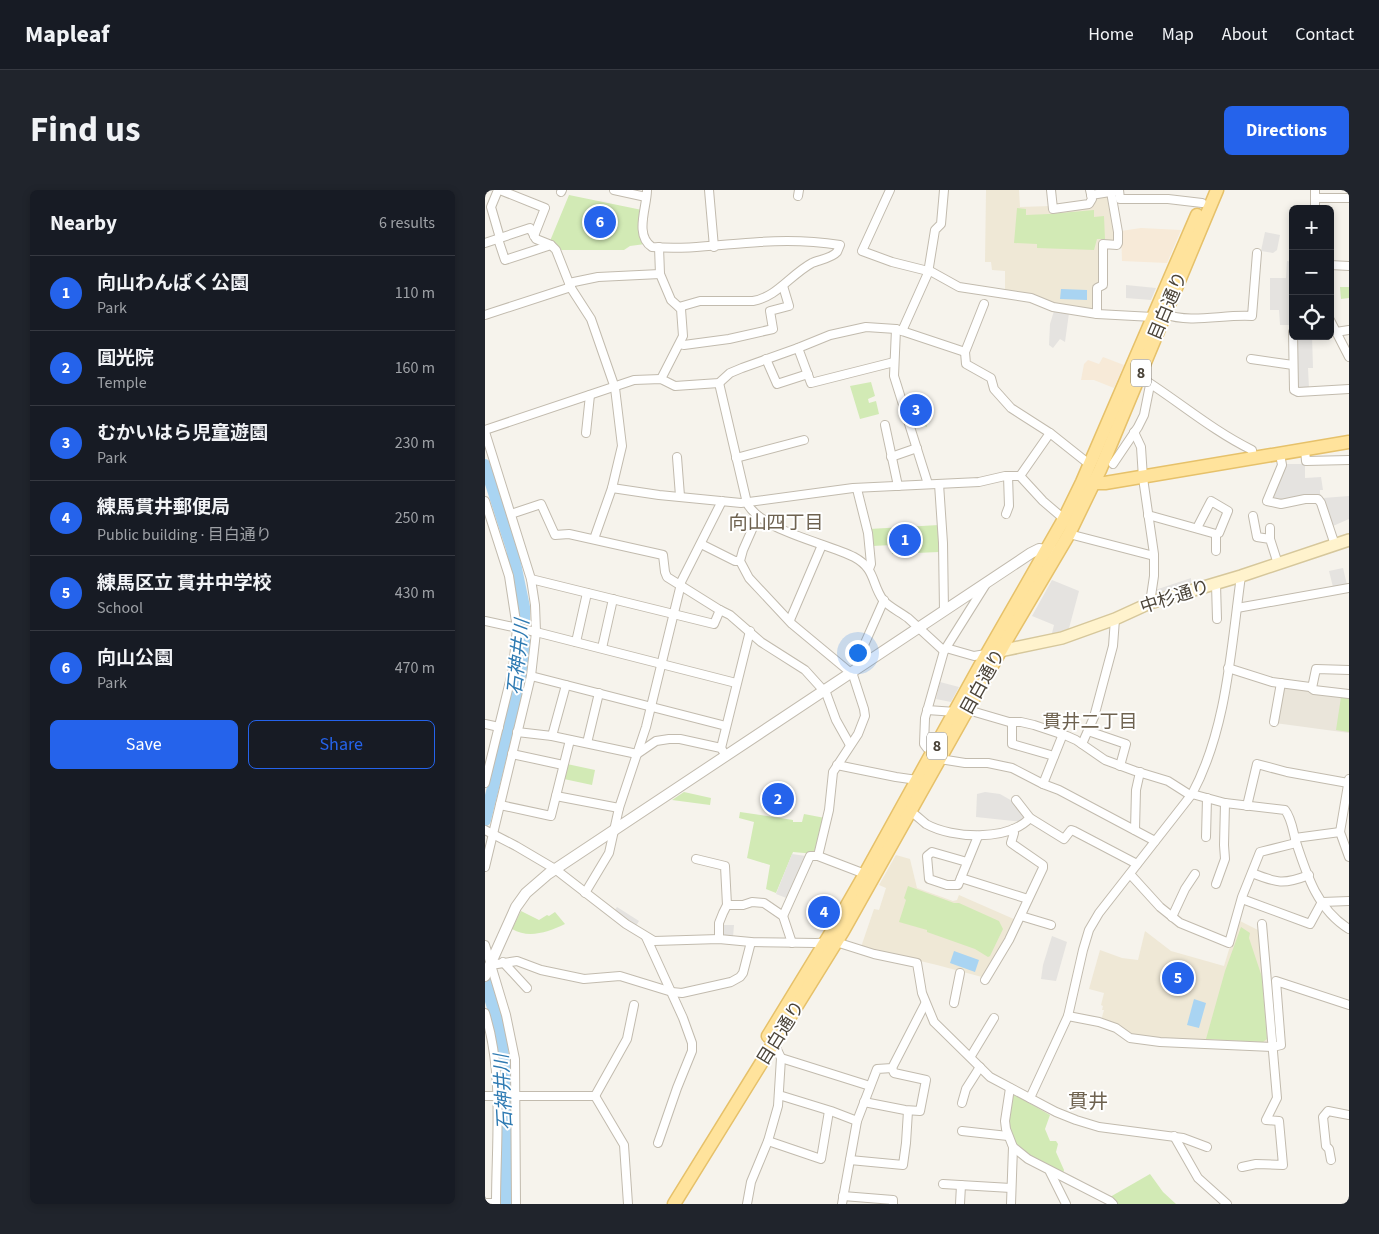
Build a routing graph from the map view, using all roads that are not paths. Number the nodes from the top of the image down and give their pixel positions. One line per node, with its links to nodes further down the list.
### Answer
1 (499, 190): 15 (street); 18 (street)
2 (527, 190): 15 (street)
3 (614, 190): 12 (street)
4 (709, 190): 21 (street)
5 (889, 190): 26 (street)
6 (944, 190): 26 (street)
7 (1051, 190): 10 (street)
8 (1207, 190): 16 (main road, 目白通り / 8)
9 (1217, 190): 34 (main road, 目白通り / 8)
10 (1091, 192): 11 (street)
11 (1111, 192): 16 (street); 32 (street)
12 (646, 193): 22 (street)
13 (1315, 194): 14 (street)
14 (1349, 198)
15 (523, 199): 17 (street)
16 (1202, 203): 34 (main road, 目白通り / 8)
17 (534, 236): 18 (street); 20 (street)
18 (499, 238): 19 (street); 20 (street)
19 (485, 243)
20 (551, 245): 28 (street)
21 (714, 246): 22 (street); 29 (street)
22 (659, 248): 27 (street)
23 (1257, 253): 34 (street)
24 (1334, 265): 25 (street)
25 (1349, 266)
26 (928, 271): 32 (street); 36 (street)
27 (660, 274): 28 (street); 31 (street)
28 (570, 285): 33 (street); 53 (street)
29 (783, 286): 31 (street); 40 (street)
30 (985, 304): 42 (street)
31 (679, 306): 40 (street)
32 (1097, 314): 34 (street)
33 (485, 315)
34 (1159, 316): 48 (main road, 目白通り / 8)
35 (1334, 327): 37 (street)
36 (899, 330): 41 (street); 42 (street); 46 (street)
37 (1349, 330)
38 (1334, 331): 43 (street)
39 (1293, 340): 47 (street)
40 (680, 344): 50 (street)
41 (798, 348): 44 (street); 49 (street)
42 (965, 352): 60 (street)
43 (1349, 357)
44 (766, 358): 49 (street); 51 (street)
45 (1251, 359): 47 (street)
46 (895, 362): 49 (street); 63 (street)
47 (1293, 365): 54 (street)
48 (1134, 373): 52 (street); 71 (main road, 目白通り / 8); 76 (main road, 目白通り / 8)
49 (808, 374)
50 (661, 379): 51 (street); 53 (street)
51 (719, 383): 68 (street)
52 (1150, 384): 58 (street); 69 (street)
53 (615, 388): 55 (street); 80 (street)
54 (1349, 390)
55 (590, 395): 57 (street); 59 (street)
56 (885, 425): 66 (street)
57 (485, 431): 86 (street)
58 (1135, 432): 72 (street); 75 (street)
59 (587, 433)
60 (1050, 433): 71 (street); 74 (street)
61 (805, 440): 68 (street)
62 (1344, 443): 64 (main road); 70 (street)
63 (917, 448): 66 (street); 77 (street)
64 (1305, 450): 65 (main road); 70 (street)
65 (1280, 454): 69 (main road); 102 (street)
66 (891, 456): 79 (street)
67 (677, 457): 82 (street)
68 (736, 458): 85 (street)
69 (1253, 458): 75 (main road)
70 (1345, 460)
71 (1089, 464): 76 (main road, 目白通り / 8)
72 (1113, 464)
73 (1008, 476): 74 (street); 78 (street); 87 (street)
74 (1020, 476): 91 (street)
75 (1143, 478): 76 (main road); 88 (street)
76 (1088, 483): 91 (main road, 目白通り / 8); 95 (main road, 目白通り / 8)
77 (928, 484): 78 (street); 79 (street)
78 (939, 484): 121 (street)
79 (898, 486): 81 (street)
80 (612, 488): 82 (street); 98 (street)
81 (857, 488): 85 (street); 108 (street)
82 (680, 496): 84 (street)
83 (485, 501): 92 (street)
84 (722, 501): 85 (street); 100 (street)
85 (747, 503): 89 (street)
86 (511, 514): 98 (street); 110 (street)
87 (1006, 514)
88 (1148, 514): 93 (street); 105 (street)
89 (758, 516): 101 (street); 106 (street)
90 (1253, 516): 97 (street)
91 (1064, 519): 103 (main road, 目白通り / 8)
92 (488, 523): 127 (street)
93 (1197, 528): 96 (street); 96 (street)
94 (1270, 528): 97 (street)
95 (1069, 534): 103 (main road, 目白通り / 8); 105 (street)
96 (1216, 534): 104 (street)
97 (1270, 539): 107 (street)
98 (594, 540): 112 (street)
99 (1349, 540): 102 (main road, 中杉通り)
100 (701, 544): 106 (street); 112 (street)
101 (822, 545): 108 (street); 125 (street)
102 (1335, 545): 107 (main road, 中杉通り)
103 (1053, 551): 111 (street); 134 (main road, 目白通り / 8); 135 (main road, 目白通り / 8)
104 (1217, 551)
105 (1154, 556): 118 (street)
106 (740, 561): 125 (street)
107 (1278, 564): 109 (main road, 中杉通り)
108 (869, 569): 117 (street)
109 (1241, 576): 113 (main road, 中杉通り); 119 (street)
110 (531, 579): 115 (street); 130 (street)
111 (989, 580): 121 (street); 133 (street)
112 (681, 584): 120 (street); 122 (street)
113 (1216, 584): 118 (main road, 中杉通り); 124 (street)
114 (1349, 588): 119 (street)
115 (587, 593): 116 (street); 131 (street)
116 (613, 599): 122 (street); 132 (street)
117 (884, 600): 128 (street); 139 (street)
118 (1150, 603): 123 (main road, 中杉通り)
119 (1237, 608): 137 (street)
120 (720, 610): 122 (street); 129 (street)
121 (944, 611): 128 (street)
122 (674, 614): 136 (street)
123 (1115, 619): 134 (main road, 中杉通り); 156 (street)
124 (1217, 619)
125 (790, 620): 139 (street)
126 (485, 621): 127 (street)
127 (517, 628): 130 (street); 155 (street)
128 (918, 628): 133 (street); 139 (street)
129 (749, 631): 141 (street); 145 (street)
130 (536, 632): 131 (street); 140 (street)
131 (576, 642): 132 (street)
132 (602, 648): 136 (street)
133 (945, 649): 135 (street); 149 (street)
134 (1001, 651): 135 (street); 150 (main road, 目白通り / 8)
135 (987, 654): 150 (main road, 目白通り / 8)
136 (662, 664): 141 (street); 148 (street)
137 (1228, 668): 142 (street); 179 (street)
138 (1349, 670): 144 (street)
139 (853, 672): 145 (street); 163 (street)
140 (531, 676): 143 (street); 157 (street)
141 (736, 683): 154 (street)
142 (1281, 683): 144 (street); 151 (street)
143 (567, 685): 146 (street); 159 (street)
144 (1312, 688): 147 (street)
145 (825, 691): 163 (street); 164 (street)
146 (599, 693): 148 (street); 161 (street)
147 (1349, 694)
148 (651, 707): 154 (street); 166 (street)
149 (927, 710): 150 (street); 167 (street)
150 (962, 711): 152 (street); 167 (main road, 目白通り / 8)
151 (1274, 722)
152 (1012, 723): 158 (street); 168 (street)
153 (485, 724): 155 (street)
154 (727, 726): 164 (street)
155 (499, 727): 172 (street)
156 (1088, 731): 162 (street); 171 (street)
157 (517, 732): 159 (street); 165 (street)
158 (1063, 734): 162 (street); 168 (street)
159 (552, 736): 160 (street)
160 (570, 740): 161 (street); 169 (street)
161 (587, 743): 166 (street)
162 (1082, 744): 171 (street)
163 (849, 745): 170 (street)
164 (723, 752): 166 (street); 191 (street)
165 (512, 754): 169 (street); 184 (street)
166 (637, 754): 186 (street)
167 (937, 756): 175 (main road, 目白通り / 8); 178 (street); 187 (main road, 目白通り / 8)
168 (1054, 756): 178 (street)
169 (563, 765): 180 (street)
170 (837, 765): 175 (street); 199 (street)
171 (1121, 766): 173 (street)
172 (487, 769): 177 (street)
173 (1140, 772): 179 (street); 190 (street)
174 (1349, 779): 176 (street)
175 (917, 780): 207 (main road, 目白通り / 8)
176 (1348, 782): 185 (street); 193 (street)
177 (485, 783)
178 (1043, 784): 190 (street)
179 (1191, 794): 181 (street); 197 (street)
180 (556, 796): 184 (street); 186 (street)
181 (1207, 798): 183 (street); 195 (street)
182 (1016, 800): 188 (street)
183 (1225, 803): 185 (street); 212 (street)
184 (500, 805): 192 (street)
185 (1247, 806): 196 (street)
186 (619, 808): 191 (street)
187 (911, 812): 194 (street); 228 (main road, 目白通り / 8)
188 (1030, 818): 189 (street); 203 (street)
189 (1013, 829): 194 (street); 215 (street)
190 (1135, 830): 197 (street)
191 (614, 831): 205 (street); 213 (street)
192 (490, 832): 204 (street); 205 (street)
193 (1340, 832): 196 (street); 198 (street)
194 (978, 836): 202 (street)
195 (1206, 837)
196 (1296, 840): 206 (street); 210 (street)
197 (1155, 841): 203 (street)
198 (1346, 843): 200 (street)
199 (818, 856): 207 (street); 219 (street)
200 (1349, 857)
201 (696, 859): 218 (street)
202 (967, 862): 211 (street); 211 (street)
203 (1137, 864): 208 (street)
204 (485, 867)
205 (555, 870): 213 (street); 232 (street)
206 (1252, 873): 210 (street); 214 (street)
207 (865, 874): 228 (main road, 目白通り / 8)
208 (1130, 874): 221 (street); 242 (street)
209 (1195, 874): 221 (street)
210 (1309, 875): 217 (street)
211 (961, 878): 215 (street)
212 (1216, 884)
213 (585, 893): 225 (street)
214 (1242, 898): 217 (street); 221 (street)
215 (1028, 899): 220 (street)
216 (1349, 901): 217 (street)
217 (1322, 902): 224 (street)
218 (727, 905): 219 (street); 226 (street)
219 (783, 916): 229 (street)
220 (1021, 916): 223 (street); 234 (street)
221 (1172, 917)
222 (1262, 924): 245 (street)
223 (1051, 926)
224 (1349, 929)
225 (646, 937): 226 (street); 236 (street)
226 (719, 939): 227 (street)
227 (751, 942): 229 (street); 236 (street)
228 (831, 942): 229 (street); 238 (street); 244 (main road, 目白通り / 8); 283 (main road, 目白通り / 8)
229 (792, 943)
230 (485, 945): 232 (street)
231 (503, 962): 232 (street); 235 (street); 236 (street)
232 (488, 970): 254 (street)
233 (960, 973): 237 (street)
234 (985, 980)
235 (527, 988)
236 (672, 992): 268 (street)
237 (954, 1003)
238 (925, 1004): 246 (street); 248 (street)
239 (634, 1005): 255 (street)
240 (1349, 1005): 245 (street)
241 (485, 1013): 253 (street)
242 (1068, 1016): 245 (street); 257 (street)
243 (995, 1018): 246 (street)
244 (774, 1043): 247 (street); 284 (main road, 目白通り / 8)
245 (1273, 1047): 273 (street)
246 (971, 1056): 249 (street)
247 (781, 1058): 250 (street); 256 (street)
248 (892, 1068): 250 (street); 261 (street)
249 (980, 1068): 251 (street); 259 (street)
250 (871, 1086): 258 (street)
251 (1010, 1088): 257 (street); 265 (street)
252 (485, 1096): 253 (street)
253 (497, 1096): 254 (street); 280 (street)
254 (516, 1096): 255 (street); 281 (street)
255 (595, 1096): 282 (street)
256 (779, 1096): 260 (street); 267 (street)
257 (1030, 1098): 266 (street)
258 (864, 1102): 261 (street); 263 (street)
259 (962, 1103)
260 (829, 1110): 263 (street); 267 (street)
261 (908, 1110): 271 (street)
262 (1349, 1115): 272 (street)
263 (857, 1121): 271 (street)
264 (962, 1131): 265 (street)
265 (1009, 1136): 269 (street)
266 (1173, 1136): 270 (street); 291 (street)
267 (768, 1141): 285 (street)
268 (658, 1143)
269 (1013, 1147): 274 (street); 277 (street)
270 (1207, 1147)
271 (850, 1160): 278 (street)
272 (1331, 1160)
273 (1242, 1167)
274 (1050, 1172): 289 (street); 290 (street)
275 (943, 1184): 276 (street)
276 (961, 1185): 277 (street); 287 (street)
277 (1011, 1188): 288 (street)
278 (843, 1200): 286 (street)
279 (485, 1203): 280 (street)
280 (496, 1204)
281 (516, 1204)
282 (628, 1204)
283 (665, 1204)
284 (675, 1204)
285 (747, 1204)
286 (893, 1204)
287 (960, 1204)
288 (1011, 1204)
289 (1065, 1204)
290 (1113, 1204)
291 (1224, 1204)

